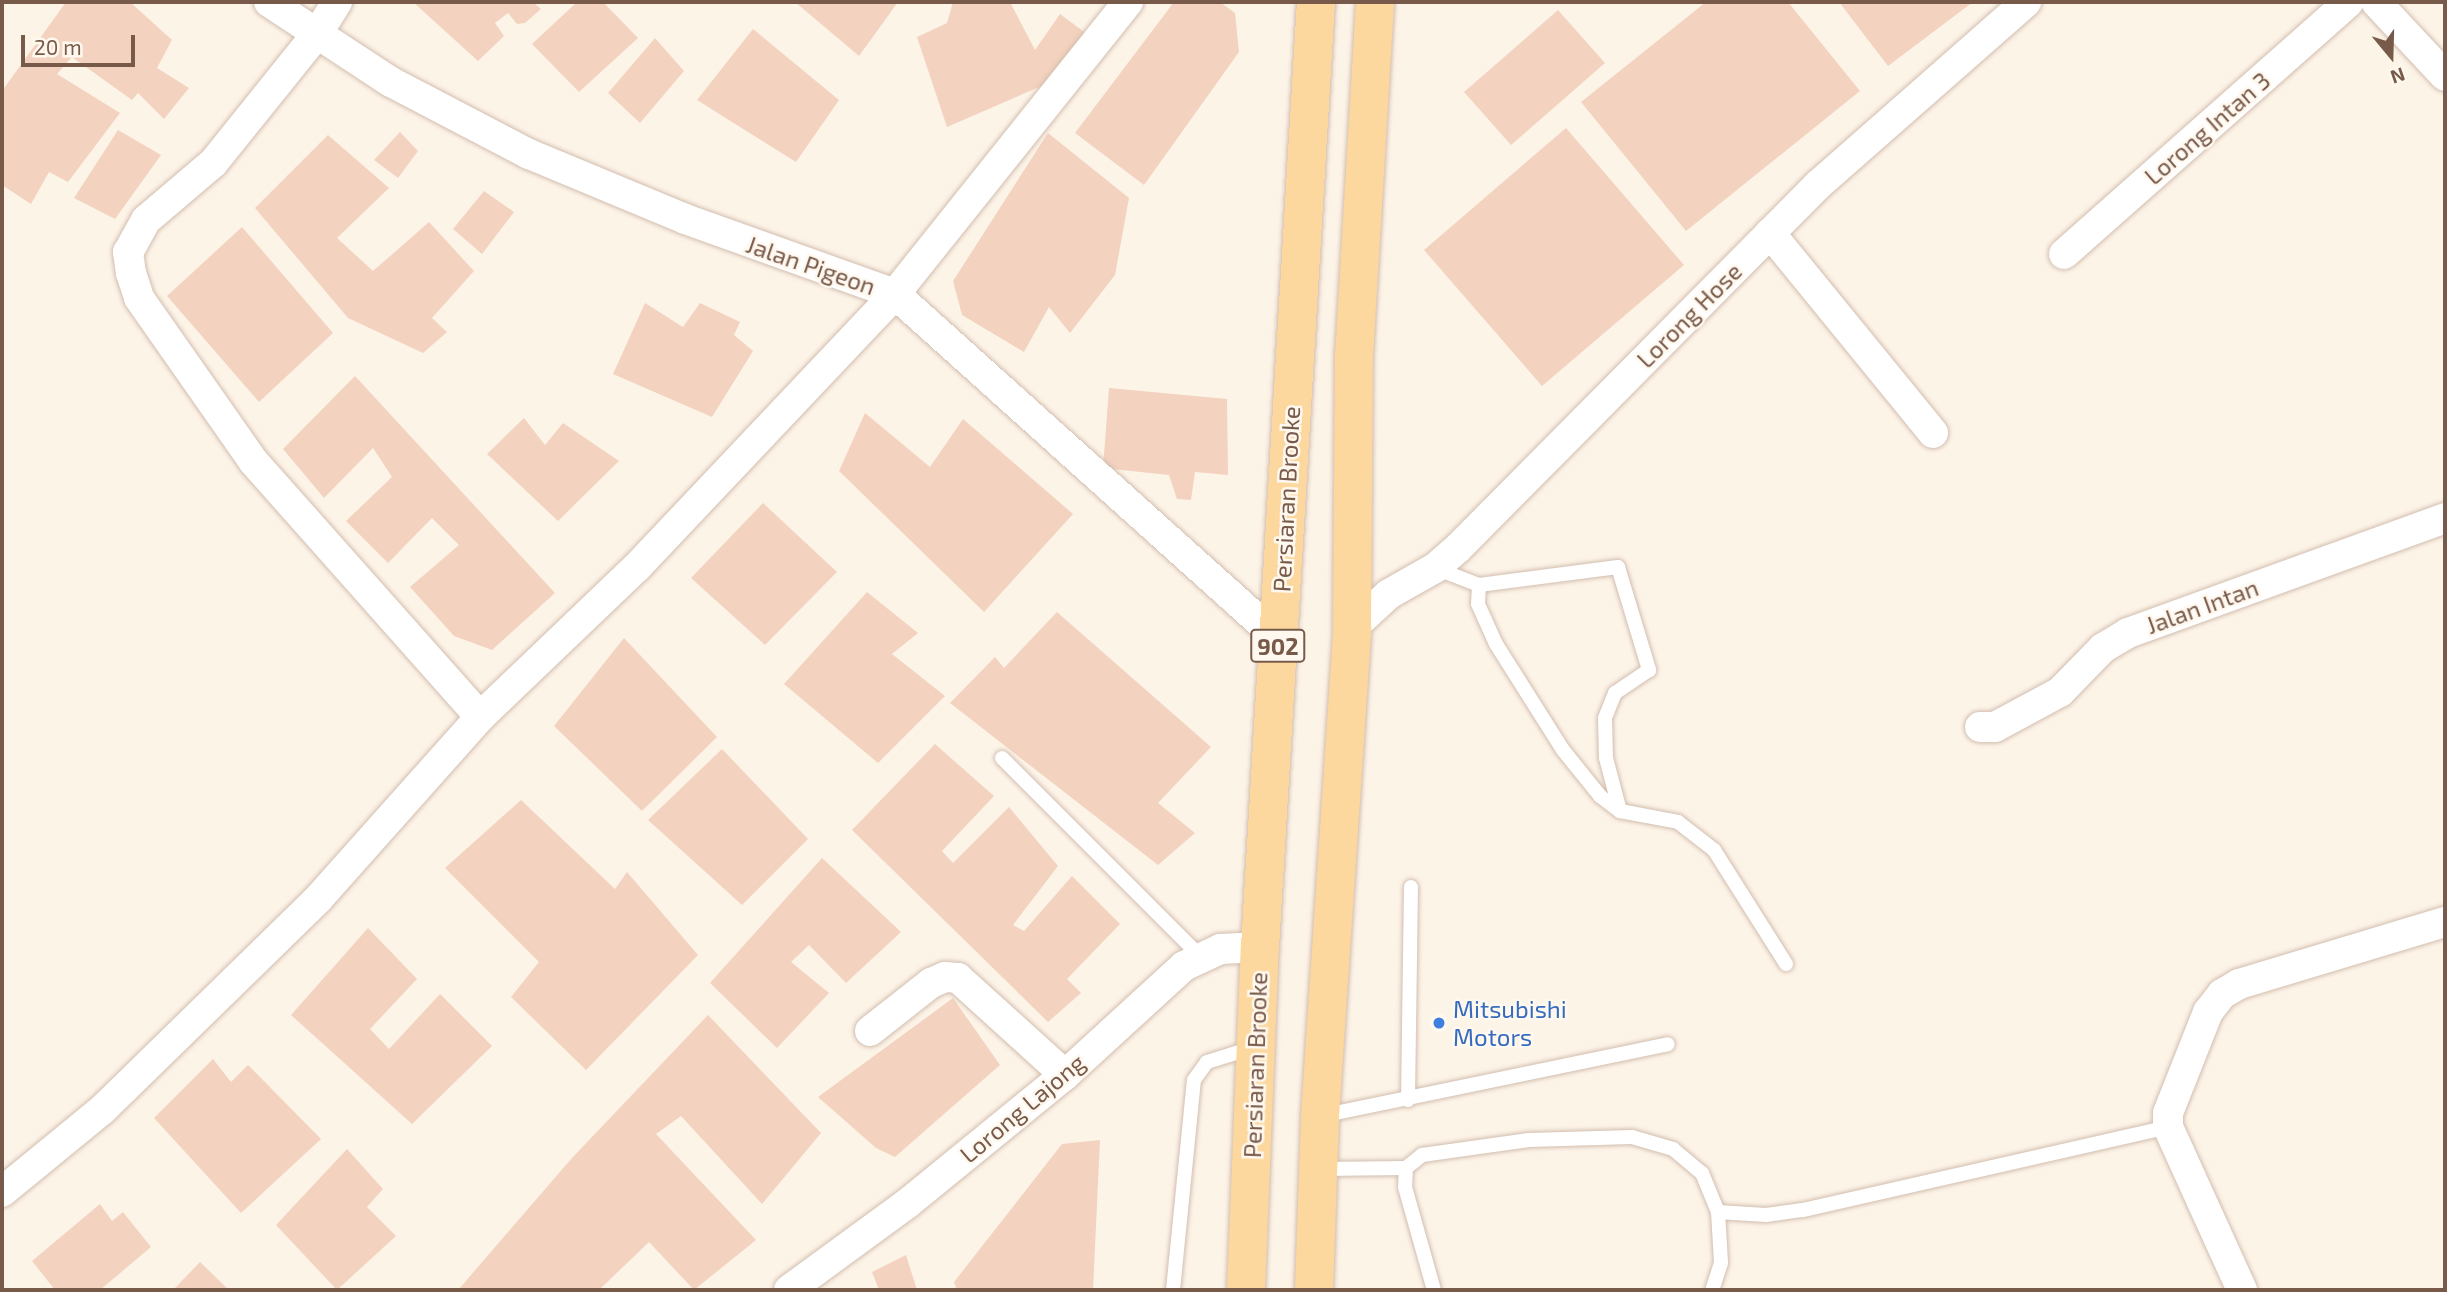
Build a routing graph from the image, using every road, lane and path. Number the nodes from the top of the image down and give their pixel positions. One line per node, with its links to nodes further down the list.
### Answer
1 (269, 2): 9 (street, Jalan Pigeon)
2 (337, 2): 9 (street)
3 (1128, 2): 13 (street)
4 (1316, 2): 19 (main road, Persiaran Brooke / 902)
5 (1375, 2): 18 (main road)
6 (2026, 2): 11 (street, Lorong Hose)
7 (2349, 2): 12 (street, Lorong Intan 3)
8 (2376, 2): 10 (street)
9 (316, 34): 13 (street, Jalan Pigeon); 20 (street)
10 (2445, 76)
11 (1770, 233): 14 (street); 16 (street, Lorong Hose)
12 (2064, 254)
13 (895, 294): 19 (street, Jalan Pigeon); 20 (street)
14 (1933, 433)
15 (2445, 519): 21 (street, Jalan Intan)
16 (1435, 568): 17 (lane); 18 (street, Lorong Hose)
17 (1479, 585): 23 (lane); 23 (lane)
18 (1352, 628): 34 (main road)
19 (1278, 638): 26 (main road, Persiaran Brooke / 902)
20 (480, 717): 38 (street)
21 (1980, 727)
22 (1002, 758): 27 (lane)
23 (1620, 811): 28 (lane)
24 (1410, 887): 33 (lane)
25 (2445, 922): 35 (street)
26 (1260, 947): 27 (street); 31 (main road, Persiaran Brooke / 902)
27 (1199, 956): 32 (street, Lorong Lajong)
28 (1786, 964)
29 (870, 1031): 32 (street)
30 (1668, 1044): 33 (lane)
31 (1256, 1046): 41 (lane); 42 (main road, Persiaran Brooke / 902)
32 (1065, 1075): 40 (street, Lorong Lajong)
33 (1408, 1100): 34 (lane)
34 (1320, 1116): 37 (main road)
35 (2168, 1127): 39 (lane); 46 (street)
36 (1406, 1168): 37 (lane); 39 (lane); 44 (lane)
37 (1319, 1169): 43 (main road)
38 (2, 1192)
39 (1718, 1212): 45 (lane)
40 (789, 1290)
41 (1173, 1290)
42 (1246, 1290)
43 (1314, 1290)
44 (1434, 1290)
45 (1712, 1290)
46 (2242, 1290)

